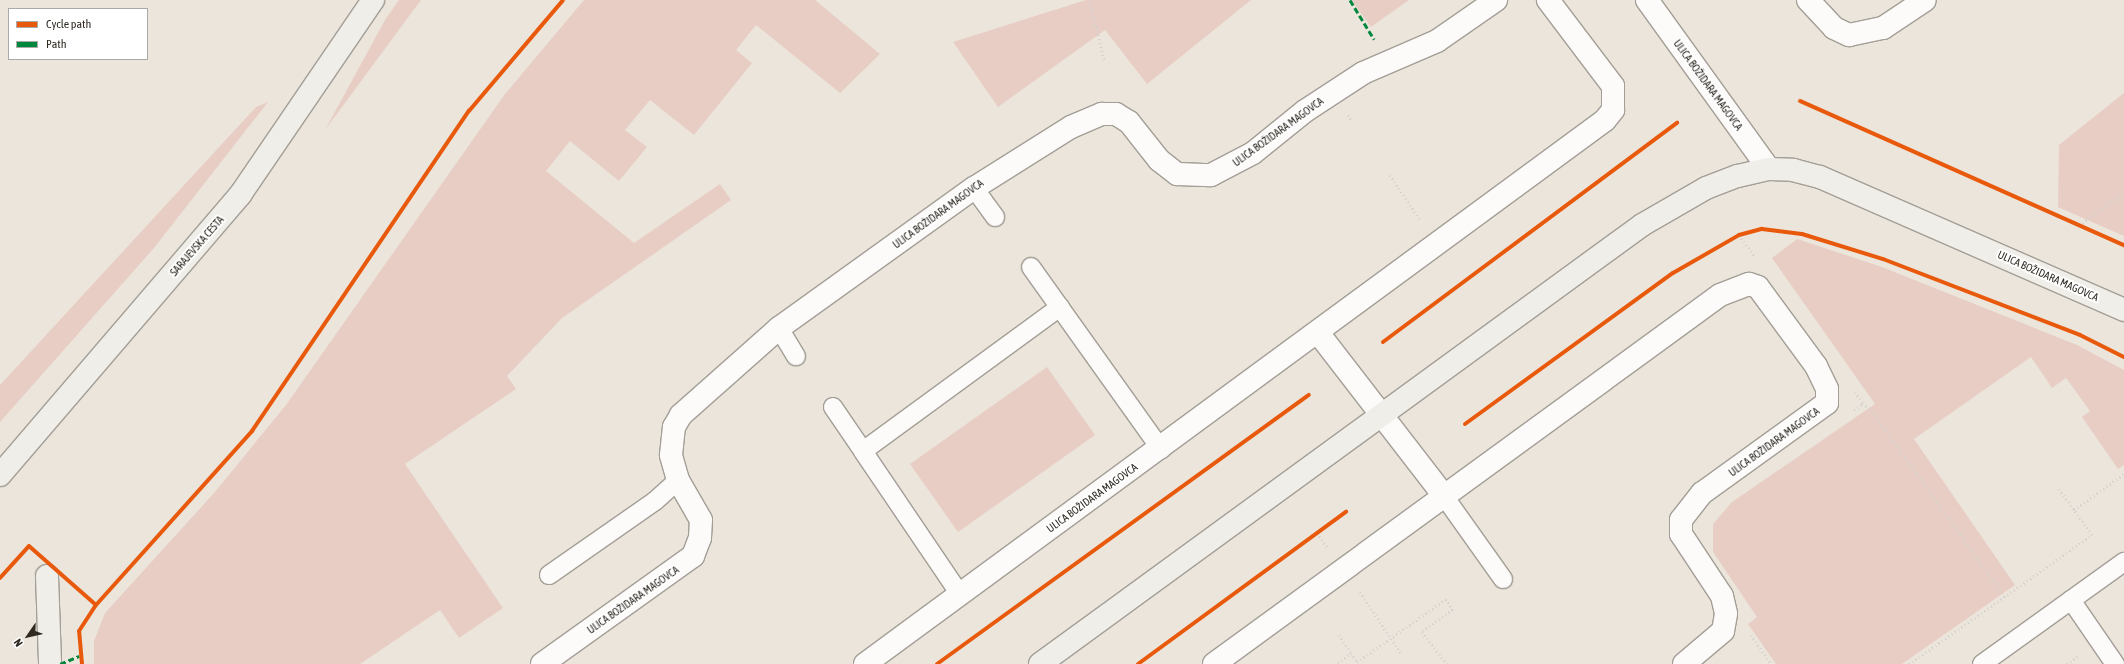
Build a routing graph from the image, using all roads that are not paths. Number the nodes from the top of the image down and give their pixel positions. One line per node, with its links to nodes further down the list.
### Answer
1 (373, 0): 20 (street, SARAJEVSKA CESTA)
2 (1496, 0): 8 (street, ULICA BOŽIDARA MAGOVCA)
3 (1548, 0): 14 (street, ULICA BOŽIDARA MAGOVCA)
4 (1647, 0): 7 (street, ULICA BOŽIDARA MAGOVCA)
5 (1808, 0): 6 (street)
6 (1925, 0)
7 (1769, 169): 12 (street, ULICA BOŽIDARA MAGOVCA); 17 (street, ULICA BOŽIDARA MAGOVCA)
8 (974, 188): 9 (lane); 13 (street, ULICA BOŽIDARA MAGOVCA)
9 (995, 217)
10 (1031, 267): 11 (lane)
11 (1060, 307): 18 (lane); 19 (lane)
12 (2124, 310)
13 (779, 328): 15 (lane); 21 (street, ULICA BOŽIDARA MAGOVCA)
14 (1319, 334): 17 (street); 18 (street, ULICA BOŽIDARA MAGOVCA)
15 (796, 356)
16 (833, 407): 19 (lane)
17 (1381, 415): 22 (street); 32 (street, ULICA BOŽIDARA MAGOVCA)
18 (1161, 448): 27 (street, ULICA BOŽIDARA MAGOVCA)
19 (863, 451): 27 (lane)
20 (0, 475)
21 (678, 480): 24 (lane); 30 (street, ULICA BOŽIDARA MAGOVCA)
22 (1444, 496): 26 (lane); 33 (street, ULICA BOŽIDARA MAGOVCA); 34 (street, ULICA BOŽIDARA MAGOVCA)
23 (2124, 562): 28 (lane)
24 (549, 575)
25 (47, 576): 29 (street)
26 (1503, 579)
27 (959, 593): 31 (street, ULICA BOŽIDARA MAGOVCA)
28 (2071, 600): 35 (lane); 36 (lane)
29 (50, 664)
30 (542, 664)
31 (865, 664)
32 (1040, 664)
33 (1214, 664)
34 (1684, 664)
35 (1982, 664)
36 (2115, 664)

